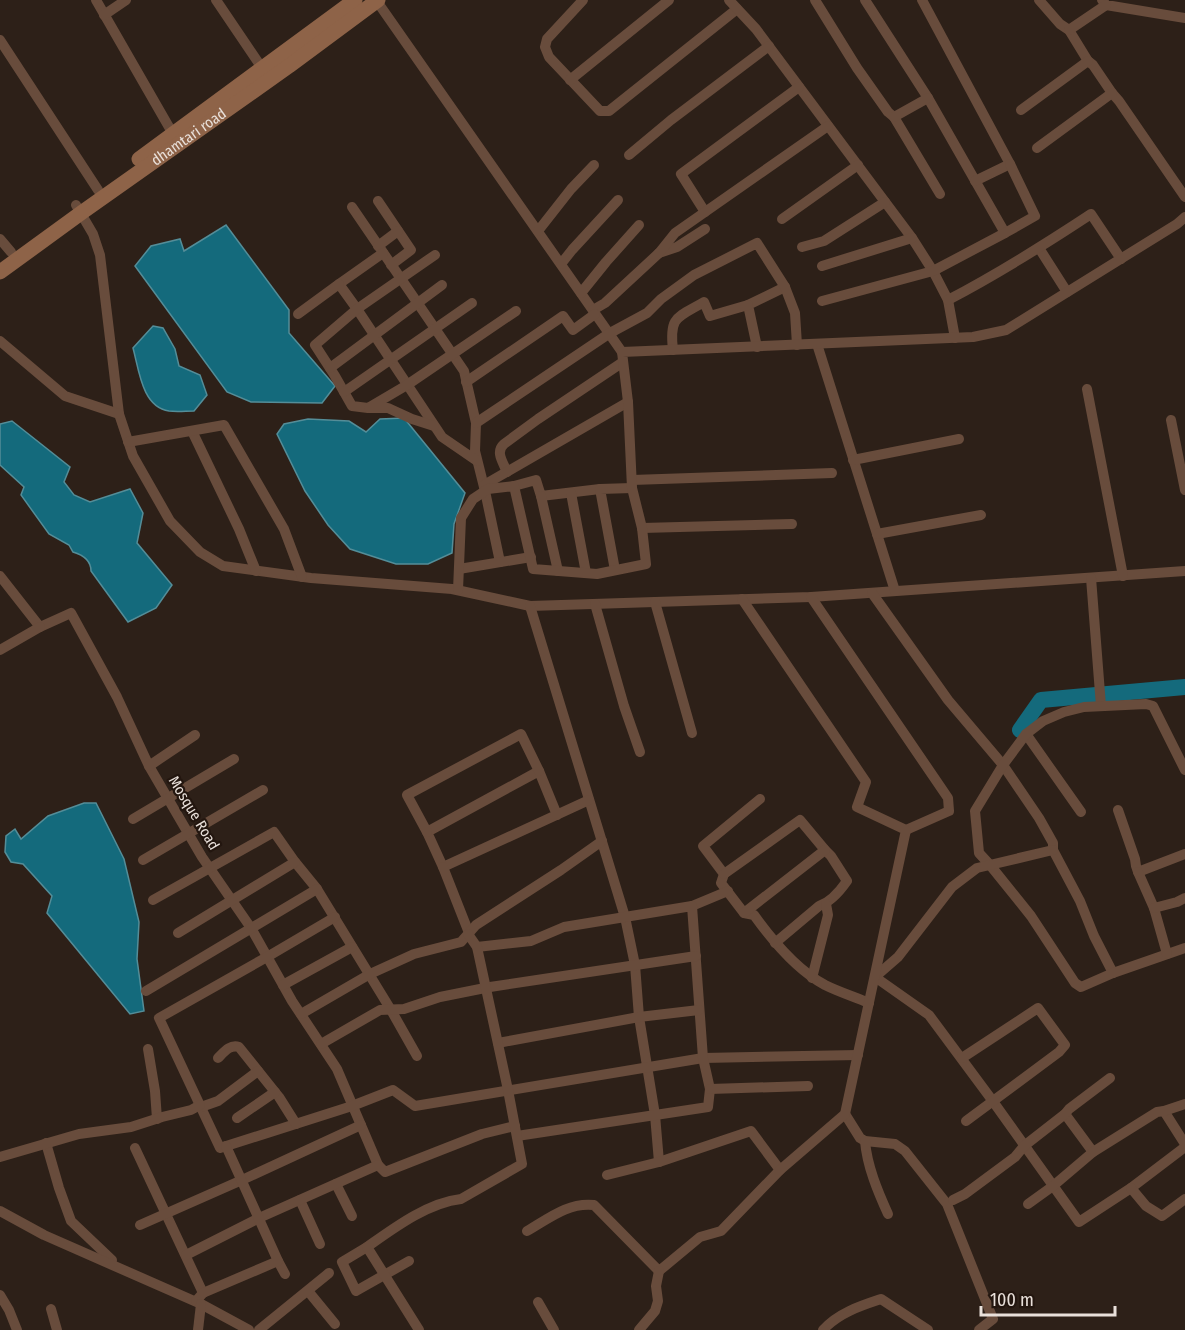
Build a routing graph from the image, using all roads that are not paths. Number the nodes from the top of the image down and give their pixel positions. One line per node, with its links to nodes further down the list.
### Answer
1 (96, 0): 15 (street)
2 (126, 0): 15 (street)
3 (216, 0): 21 (street)
4 (355, 0): 21 (main road)
5 (377, 0): 43 (main road, dhamtari road); 50 (street)
6 (584, 0): 22 (street)
7 (669, 0): 22 (street)
8 (729, 0): 14 (street)
9 (815, 0): 27 (street)
10 (864, 0): 25 (street)
11 (924, 0): 32 (street)
12 (1039, 0): 17 (street)
13 (1104, 3): 16 (street); 17 (street)
14 (737, 9): 19 (street); 22 (street)
15 (104, 15): 29 (street)
16 (1185, 18)
17 (1069, 30): 20 (street)
18 (0, 40): 36 (street)
19 (769, 46): 23 (street); 31 (street)
20 (1088, 62): 24 (street); 26 (street)
21 (262, 69): 29 (main road)
22 (570, 80)
23 (799, 87): 28 (street); 44 (street)
24 (1112, 93): 30 (street); 38 (street)
25 (928, 98): 27 (street); 35 (street)
26 (1021, 110)
27 (894, 117): 37 (street)
28 (828, 126): 34 (street); 44 (street)
29 (174, 134): 36 (main road)
30 (1037, 148)
31 (629, 155)
32 (1010, 164): 35 (street); 51 (street)
33 (594, 165): 50 (street)
34 (858, 165): 41 (street); 46 (street)
35 (975, 181): 51 (street)
36 (98, 190): 43 (main road)
37 (940, 194)
38 (1185, 197)
39 (618, 200): 61 (street)
40 (378, 201): 49 (street)
41 (885, 202): 52 (street); 54 (street)
42 (352, 207): 56 (street)
43 (79, 209): 59 (main road); 65 (main road, dhamtari road); 100 (street)
44 (705, 212): 57 (street)
45 (1185, 217): 60 (street)
46 (782, 219)
47 (639, 225): 71 (street)
48 (705, 229): 57 (street)
49 (398, 231): 56 (street); 62 (street)
50 (538, 231): 61 (street)
51 (1005, 233): 64 (street)
52 (912, 238): 63 (street); 64 (street)
53 (0, 239): 59 (street)
54 (802, 247)
55 (1039, 248): 60 (street); 70 (street); 72 (street)
56 (381, 250): 62 (street); 67 (street)
57 (659, 253): 79 (street)
58 (435, 255): 66 (street)
59 (5, 256)
60 (1121, 259): 70 (street)
61 (561, 264): 71 (street)
62 (391, 265): 66 (street)
63 (822, 266)
64 (933, 271): 72 (street); 73 (street)
65 (0, 272)
66 (401, 279): 74 (street); 77 (street)
67 (339, 284): 77 (street); 80 (street)
68 (442, 285): 74 (street)
69 (785, 287): 76 (street); 82 (street); 87 (street)
70 (1067, 292): 84 (street)
71 (581, 293): 79 (street)
72 (948, 300): 84 (street)
73 (822, 301)
74 (417, 302): 81 (street); 83 (street)
75 (472, 303): 81 (street)
76 (748, 305): 88 (street); 89 (street)
77 (357, 309): 83 (street); 93 (street)
78 (516, 311): 90 (street)
79 (594, 312): 82 (street); 94 (street)
80 (298, 314)
81 (435, 329): 90 (street); 92 (street)
82 (609, 333): 91 (street); 102 (street)
83 (374, 334): 92 (street); 93 (street)
84 (955, 338): 86 (street)
85 (0, 341): 100 (street)
86 (817, 344): 87 (street); 107 (street)
87 (797, 345): 88 (street)
88 (757, 347): 89 (street)
89 (673, 350): 91 (street)
90 (452, 354): 94 (street); 95 (street)
91 (623, 357): 98 (street); 109 (street)
92 (390, 359): 95 (street); 97 (street)
93 (330, 368): 97 (street)
94 (466, 382): 102 (street)
95 (407, 385): 99 (street); 103 (street)
96 (1087, 389): 131 (street)
97 (344, 392): 99 (street)
98 (628, 402): 109 (street); 111 (street)
99 (368, 408): 103 (street)
100 (119, 414): 106 (street)
101 (1171, 420): 115 (street)
102 (476, 423): 108 (street)
103 (434, 426): 108 (street)
104 (192, 430): 106 (street); 126 (street); 132 (street)
105 (959, 439): 107 (street)
106 (128, 442): 126 (street)
107 (853, 460): 121 (street)
108 (477, 461): 113 (street)
109 (507, 472): 113 (street)
110 (832, 473): 111 (street)
111 (632, 484): 114 (street); 120 (street)
112 (514, 486): 113 (street); 117 (street); 122 (street)
113 (484, 488): 123 (street); 124 (street)
114 (600, 489): 116 (street); 125 (street)
115 (1185, 490)
116 (571, 492): 117 (street); 129 (street)
117 (541, 496): 127 (street)
118 (981, 515): 121 (street)
119 (792, 524): 120 (street)
120 (642, 528): 125 (street)
121 (877, 534): 135 (street)
122 (531, 557): 123 (street); 127 (street)
123 (500, 562): 124 (street)
124 (459, 569): 134 (street)
125 (615, 570): 129 (street)
126 (256, 571): 132 (street)
127 (558, 571): 129 (street)
128 (1185, 571): 131 (street)
129 (586, 573)
130 (0, 576): 142 (street)
131 (1123, 576): 133 (street)
132 (302, 577): 134 (street)
133 (1091, 578): 135 (street); 144 (street)
134 (458, 590): 141 (street)
135 (895, 591): 136 (street)
136 (872, 593): 137 (street); 150 (street)
137 (811, 597): 138 (street); 162 (street)
138 (742, 599): 139 (street); 162 (street)
139 (655, 602): 140 (street); 145 (street)
140 (595, 604): 141 (street); 148 (street)
141 (530, 606): 157 (street)
142 (40, 627): 143 (street); 151 (street, Mosque Road)
143 (0, 650)
144 (1101, 706): 146 (street); 152 (street)
145 (692, 733)
146 (1026, 734): 150 (street); 159 (street)
147 (195, 735): 151 (street)
148 (640, 752)
149 (234, 759): 155 (street)
150 (1003, 765): 167 (street); 171 (street)
151 (149, 766): 155 (street, Mosque Road)
152 (1185, 770)
153 (539, 771): 160 (street); 163 (street); 163 (street)
154 (263, 790): 164 (street)
155 (167, 798): 161 (street); 164 (street, Mosque Road)
156 (760, 799): 175 (street)
157 (589, 800): 160 (street); 165 (street)
158 (1118, 810): 174 (street)
159 (1081, 812)
160 (557, 815): 172 (street)
161 (133, 819)
162 (906, 830): 200 (street)
163 (427, 832): 172 (street)
164 (188, 833): 169 (street); 173 (street, Mosque Road)
165 (602, 841): 186 (street); 189 (street)
166 (825, 850): 175 (street); 181 (street); 184 (street)
167 (1053, 850): 171 (street); 198 (street)
168 (1185, 854): 174 (street)
169 (143, 860)
170 (295, 862): 173 (street); 176 (street); 180 (street)
171 (990, 865): 198 (street); 200 (street)
172 (442, 867): 189 (street)
173 (210, 868): 179 (street); 180 (street, Mosque Road)
174 (1138, 872): 183 (street)
175 (724, 874): 177 (street)
176 (317, 889): 185 (street); 187 (street)
177 (728, 891): 182 (street); 184 (street)
178 (1185, 898): 183 (street)
179 (153, 900)
180 (232, 901): 187 (street, Mosque Road); 188 (street)
181 (826, 904): 190 (street); 201 (street)
182 (692, 906): 186 (street); 195 (street)
183 (1154, 908): 194 (street)
184 (744, 913): 190 (street)
185 (334, 917): 191 (street); 196 (street)
186 (626, 917): 192 (street); 197 (street)
187 (251, 928): 196 (street, Mosque Road); 204 (street)
188 (178, 933)
189 (469, 934): 192 (street); 199 (street)
190 (775, 943): 201 (street)
191 (352, 947): 199 (street); 202 (street)
192 (477, 947): 203 (street)
193 (1185, 948): 194 (street)
194 (1167, 954): 198 (street)
195 (696, 956): 197 (street); 207 (street)
196 (267, 957): 202 (street, Mosque Road); 227 (street)
197 (635, 965): 203 (street); 209 (street)
198 (1113, 973)
199 (370, 974): 206 (street); 208 (street)
200 (875, 977): 205 (street); 217 (street)
201 (812, 978): 205 (street)
202 (283, 985): 208 (street, Mosque Road)
203 (486, 987): 206 (street); 210 (street)
204 (146, 991)
205 (869, 1003): 213 (street)
206 (391, 1010): 211 (street); 214 (street)
207 (699, 1010): 209 (street); 216 (street)
208 (301, 1014): 211 (street, Mosque Road)
209 (639, 1017): 210 (street); 218 (street)
210 (498, 1043): 223 (street)
211 (321, 1044): 228 (street, Mosque Road)
212 (148, 1049): 234 (street)
213 (858, 1055): 216 (street); 231 (street)
214 (417, 1056)
215 (218, 1058): 219 (street)
216 (703, 1058): 218 (street); 222 (street)
217 (962, 1058): 225 (street); 225 (street)
218 (647, 1067): 223 (street); 230 (street)
219 (258, 1071): 224 (street); 227 (street)
220 (1110, 1078): 232 (street)
221 (808, 1086): 222 (street)
222 (710, 1089): 230 (street)
223 (508, 1090): 228 (street); 238 (street)
224 (275, 1092): 233 (street); 236 (street)
225 (992, 1100): 235 (street); 242 (street)
226 (1185, 1104): 229 (street)
227 (200, 1106): 234 (street); 241 (street)
228 (352, 1106): 236 (street); 237 (street, Mosque Road)
229 (1164, 1111): 243 (street); 245 (street)
230 (654, 1114): 238 (street); 247 (street)
231 (845, 1114): 239 (street); 249 (street)
232 (1065, 1114): 242 (street); 245 (street)
233 (237, 1118)
234 (157, 1119): 240 (street)
235 (966, 1121)
236 (296, 1124): 241 (street)
237 (360, 1125): 248 (street, Mosque Road); 251 (street)
238 (516, 1131): 248 (street); 267 (street)
239 (865, 1141): 261 (street); 292 (street)
240 (46, 1143): 246 (street); 271 (street)
241 (226, 1146): 251 (street)
242 (1024, 1146): 253 (street); 257 (street)
243 (1185, 1146): 254 (street)
244 (135, 1148): 260 (street)
245 (1093, 1152): 253 (street)
246 (0, 1157)
247 (659, 1162): 249 (street); 250 (street)
248 (378, 1165): 252 (street)
249 (780, 1170): 272 (street)
250 (607, 1175)
251 (242, 1180): 260 (street); 263 (street)
252 (336, 1184): 256 (street); 262 (street)
253 (1053, 1186): 254 (street); 258 (street)
254 (1131, 1188): 255 (street)
255 (1185, 1199)
256 (300, 1200): 263 (street); 266 (street)
257 (953, 1200)
258 (1028, 1204)
259 (0, 1211): 271 (street)
260 (166, 1214): 264 (street); 268 (street)
261 (888, 1214)
262 (352, 1216)
263 (259, 1218): 268 (street); 269 (street)
264 (140, 1225)
265 (527, 1231): 272 (street)
266 (320, 1244)
267 (367, 1247): 275 (street); 275 (street)
268 (186, 1255): 278 (street)
269 (278, 1261): 274 (street); 278 (street)
270 (409, 1262): 275 (street)
271 (122, 1268): 278 (street)
272 (659, 1271): 289 (street)
273 (329, 1273): 276 (street)
274 (285, 1274)
275 (384, 1275): 287 (street)
276 (308, 1291): 281 (street); 286 (street)
277 (0, 1295): 282 (street)
278 (200, 1300): 284 (street); 285 (street)
279 (538, 1302): 288 (street)
280 (51, 1309): 283 (street)
281 (335, 1324)
282 (17, 1330)
283 (57, 1330)
284 (198, 1330)
285 (249, 1330)
286 (259, 1330)
287 (419, 1330)
288 (554, 1330)
289 (639, 1330)
290 (824, 1330): 291 (street)
291 (928, 1330)
292 (979, 1330)

